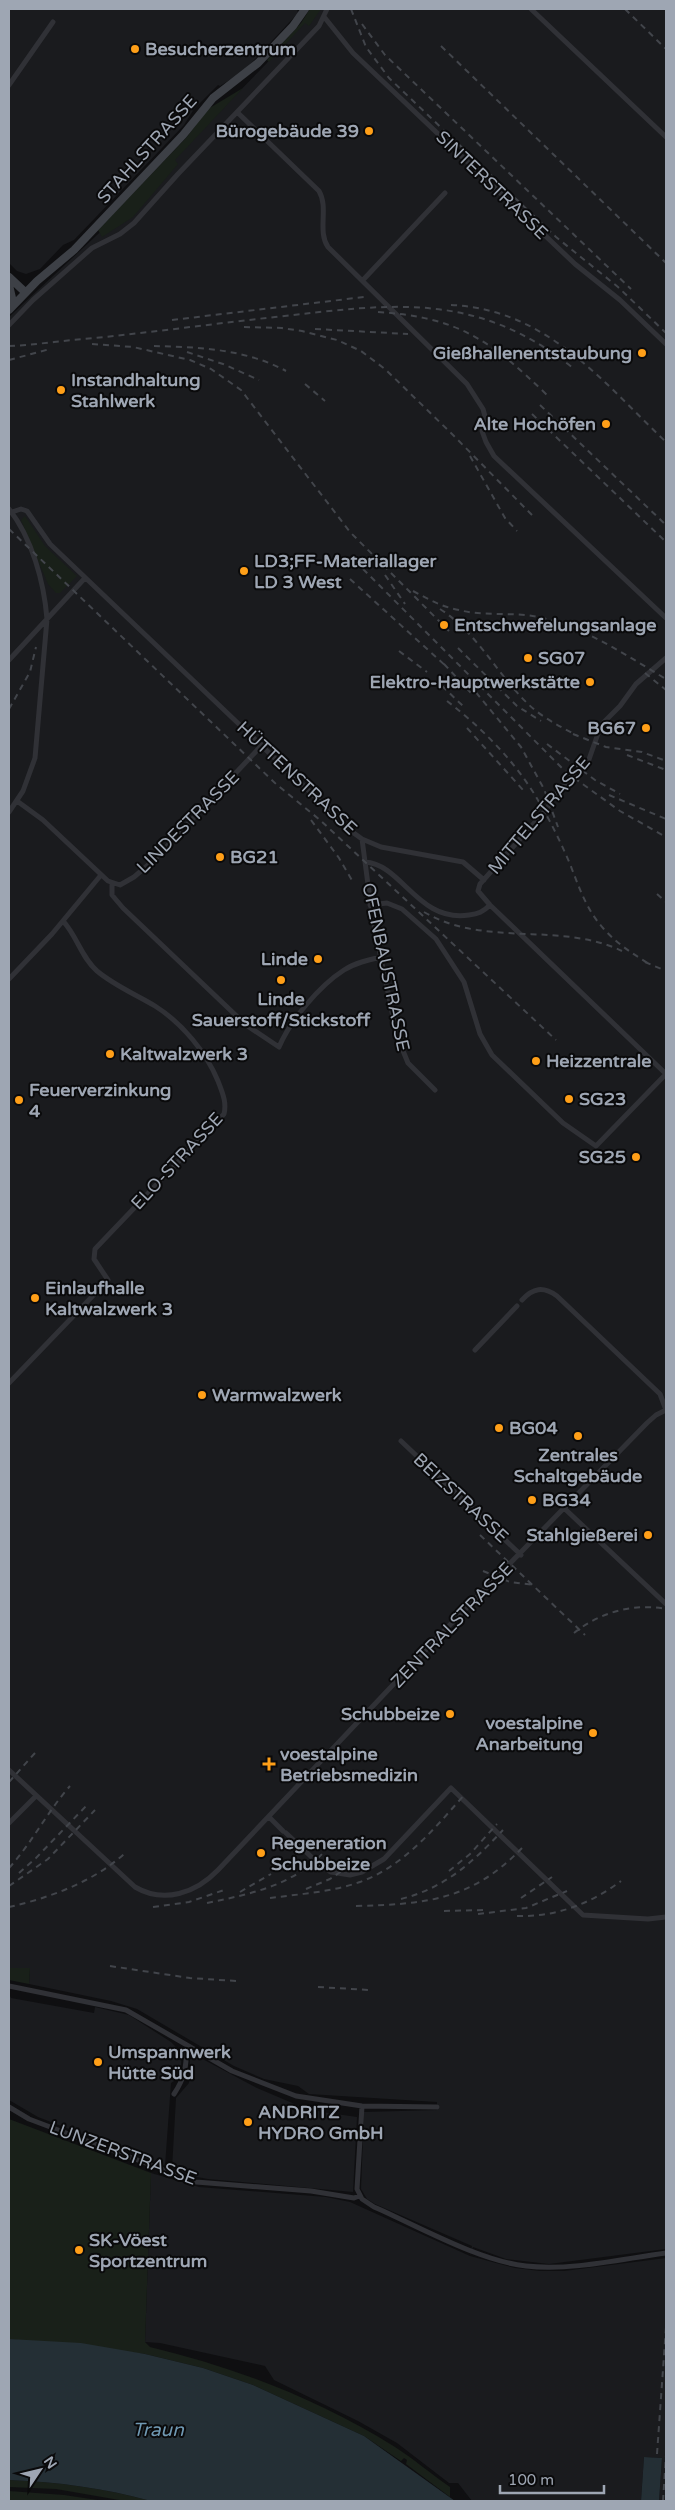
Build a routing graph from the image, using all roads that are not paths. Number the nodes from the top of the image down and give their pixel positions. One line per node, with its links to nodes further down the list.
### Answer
1 (305, 9): 13 (street, STAHLSTRASSE)
2 (327, 9): 4 (street)
3 (531, 9): 8 (street)
4 (325, 18): 7 (street); 17 (street, SINTERSTRASSE)
5 (53, 22): 6 (street)
6 (9, 85)
7 (237, 112): 11 (street); 14 (street)
8 (666, 137)
9 (445, 193): 11 (street)
10 (9, 277): 13 (street)
11 (363, 280): 20 (street)
12 (9, 285): 15 (street)
13 (25, 292): 14 (street); 15 (street, STAHLSTRASSE)
14 (33, 300): 16 (street)
15 (9, 309)
16 (9, 325)
17 (666, 344)
18 (10, 510): 19 (street, HÜTTENSTRASSE); 21 (street)
19 (85, 578): 21 (street); 24 (street, HÜTTENSTRASSE)
20 (666, 618)
21 (47, 619): 23 (street); 25 (street)
22 (666, 658): 30 (street, MITTELSTRASSE)
23 (9, 660)
24 (262, 746): 27 (street, HÜTTENSTRASSE); 31 (street, LINDESTRASSE)
25 (17, 801): 26 (street); 29 (street)
26 (9, 812)
27 (362, 839): 28 (street, HÜTTENSTRASSE); 30 (street)
28 (365, 862): 32 (street, OFENBAUSTRASSE); 33 (street)
29 (101, 875): 31 (street); 34 (street)
30 (484, 880): 33 (street)
31 (112, 884): 35 (street)
32 (370, 905): 35 (street, OFENBAUSTRASSE); 37 (street)
33 (490, 905): 37 (street)
34 (63, 921): 36 (street); 42 (street, ELO-STRASSE)
35 (381, 957): 38 (street, OFENBAUSTRASSE)
36 (9, 978)
37 (666, 1074)
38 (435, 1090)
39 (522, 1300): 43 (street)
40 (517, 1306): 41 (street)
41 (475, 1350)
42 (9, 1383)
43 (666, 1410): 45 (street, ZENTRALSTRASSE)
44 (401, 1441): 46 (street, BEIZSTRASSE)
45 (565, 1509): 46 (street, ZENTRALSTRASSE); 47 (street)
46 (521, 1554): 50 (street, ZENTRALSTRASSE)
47 (666, 1604)
48 (9, 1770): 49 (street, ZENTRALSTRASSE)
49 (36, 1796): 50 (street, ZENTRALSTRASSE); 51 (street)
50 (269, 1817): 52 (street)
51 (9, 1823)
52 (666, 1917)
53 (9, 1986): 54 (street)
54 (187, 2045): 55 (street); 56 (street)
55 (174, 2094)
56 (362, 2106): 58 (street); 59 (street)
57 (9, 2107): 59 (street, LUNZERSTRASSE)
58 (437, 2107)
59 (359, 2196): 60 (street)
60 (666, 2253)

